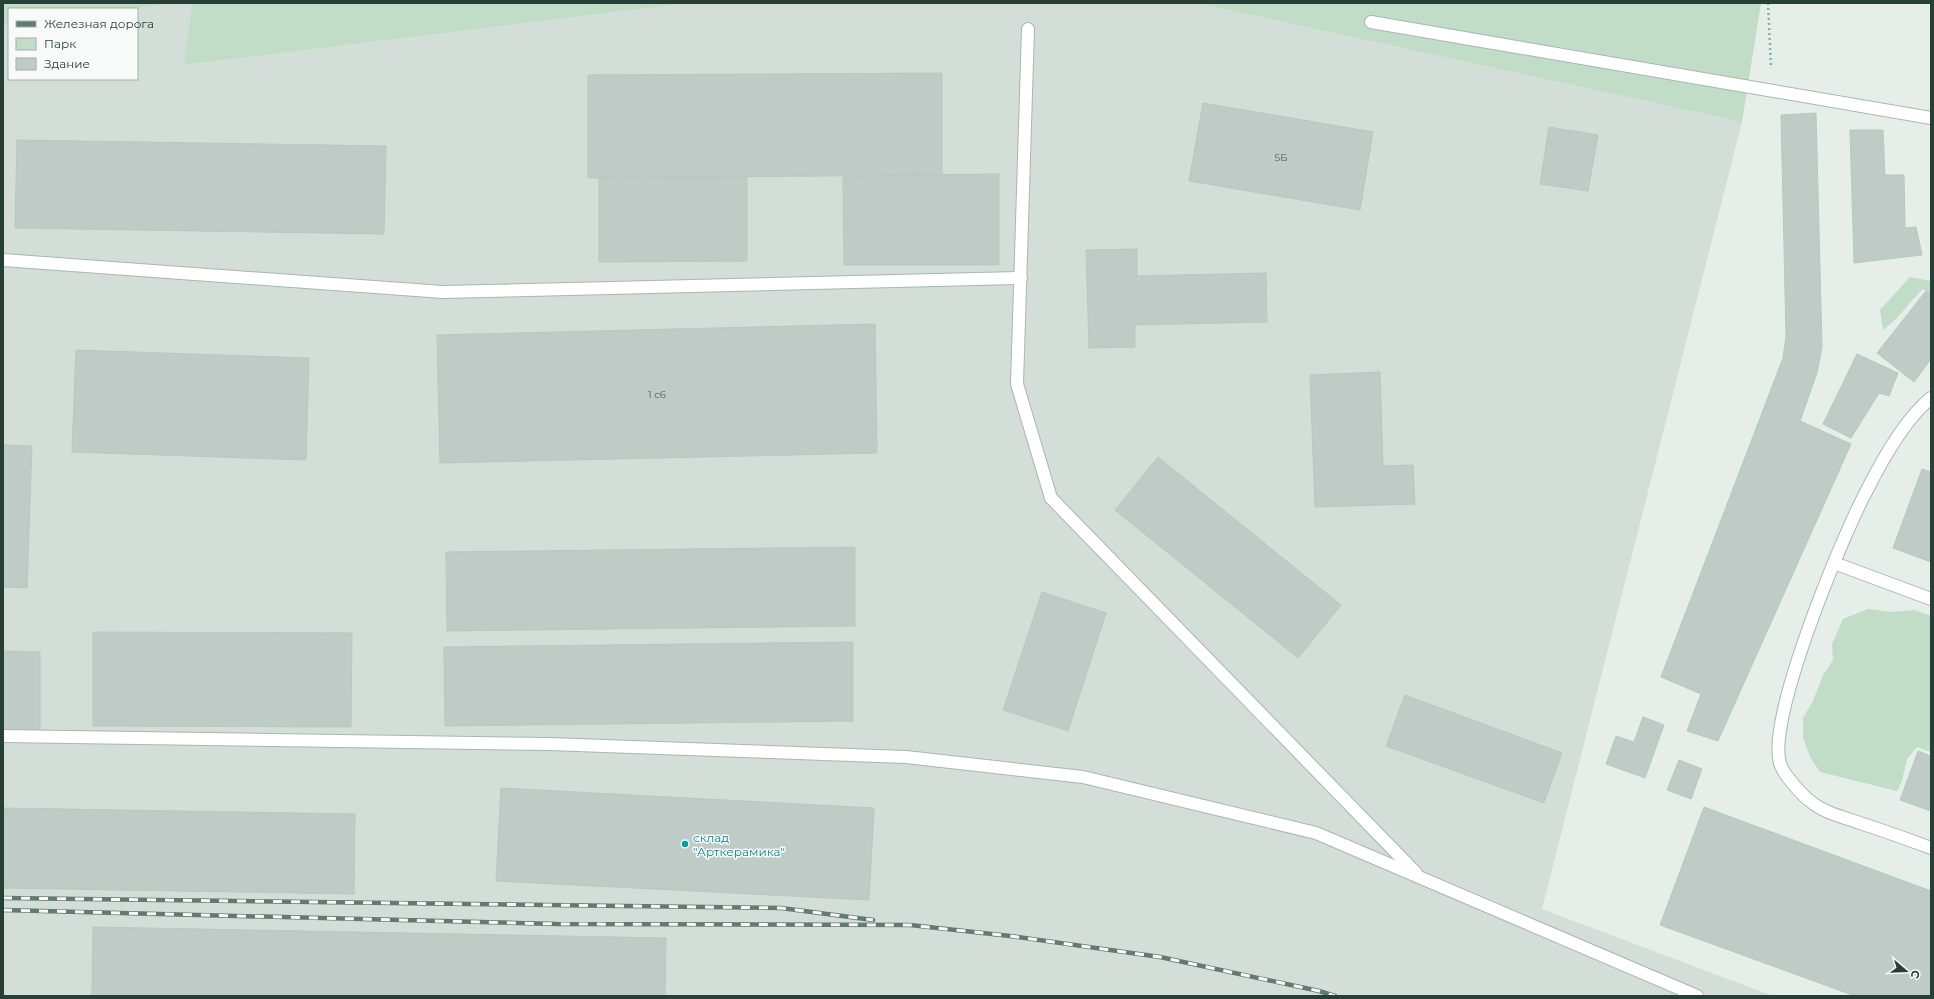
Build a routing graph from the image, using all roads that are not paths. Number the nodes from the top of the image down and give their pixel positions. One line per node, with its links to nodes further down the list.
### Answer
1 (1371, 22): 3 (lane)
2 (1028, 29): 5 (lane)
3 (1931, 118)
4 (3, 260): 5 (lane)
5 (1021, 278): 11 (lane)
6 (1931, 398): 7 (lane)
7 (1834, 563): 8 (lane); 10 (lane)
8 (1931, 599)
9 (3, 736): 11 (lane)
10 (1931, 848)
11 (1419, 877): 12 (lane)
12 (1697, 996)

